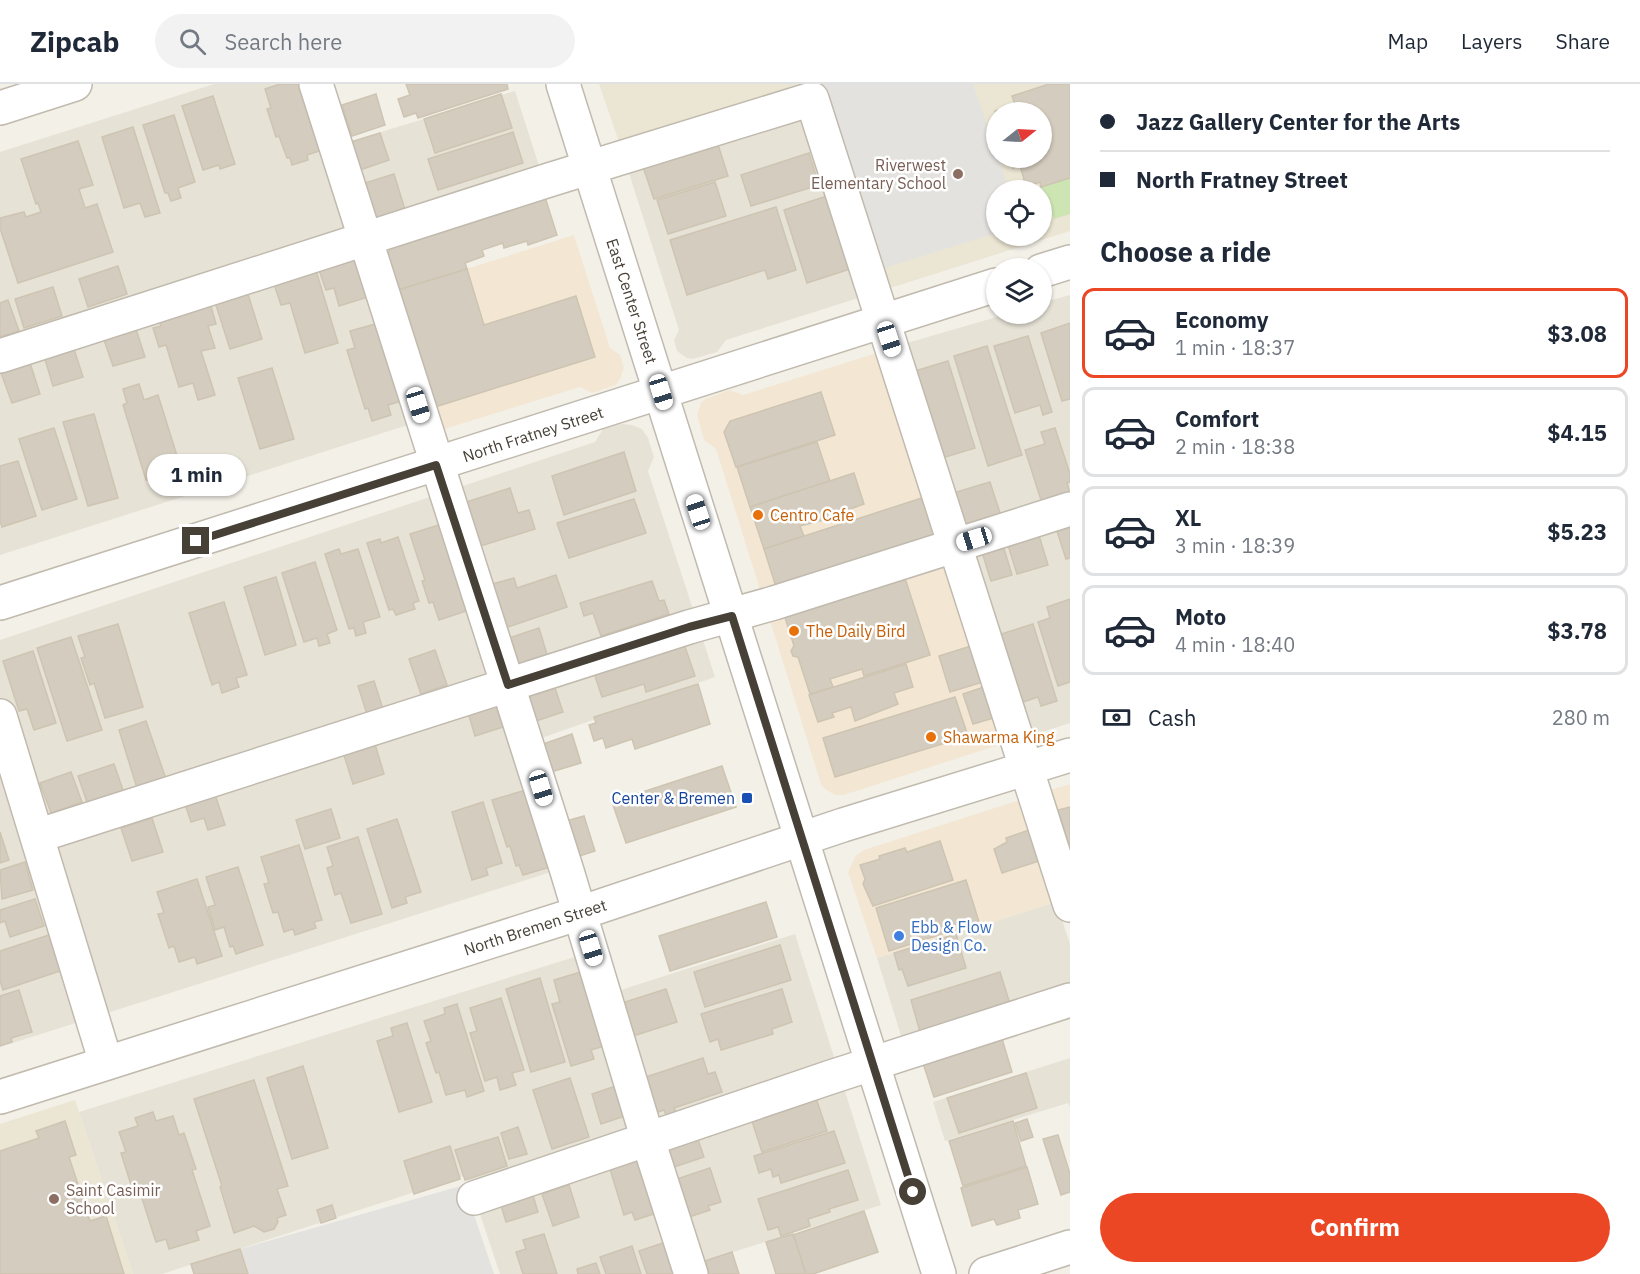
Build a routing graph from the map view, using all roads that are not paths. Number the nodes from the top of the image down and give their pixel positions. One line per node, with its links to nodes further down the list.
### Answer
1 (75, 84): 4 (street)
2 (316, 84): 6 (street)
3 (563, 84): 5 (street, East Center Street)
4 (0, 108)
5 (589, 167): 6 (street); 10 (street); 12 (street, East Center Street)
6 (366, 238): 11 (street); 13 (street)
7 (1070, 262): 8 (street)
8 (1052, 268)
9 (986, 288): 10 (street, North Fratney Street)
10 (883, 321): 12 (street, North Fratney Street); 15 (street)
11 (0, 356)
12 (661, 392): 13 (street, North Fratney Street); 17 (street, East Center Street)
13 (436, 465): 16 (street, North Fratney Street); 18 (street)
14 (1070, 509): 15 (street)
15 (955, 545): 17 (street); 21 (street)
16 (0, 603)
17 (732, 616): 18 (street); 23 (street, East Center Street)
18 (508, 685): 22 (street); 25 (street)
19 (0, 716): 22 (street)
20 (1070, 755): 21 (street, North Bremen Street)
21 (1027, 768): 23 (street, North Bremen Street); 24 (street)
22 (37, 836): 27 (street)
23 (802, 838): 25 (street, North Bremen Street); 28 (street, East Center Street)
24 (1070, 905)
25 (580, 913): 27 (street, North Bremen Street); 30 (street)
26 (1070, 1000): 28 (street)
27 (106, 1063): 29 (street, North Bremen Street)
28 (873, 1063): 30 (street); 34 (street, East Center Street)
29 (0, 1097)
30 (648, 1140): 31 (street); 33 (street)
31 (474, 1198)
32 (1070, 1247): 35 (street)
33 (691, 1274)
34 (939, 1274)
35 (986, 1274)

